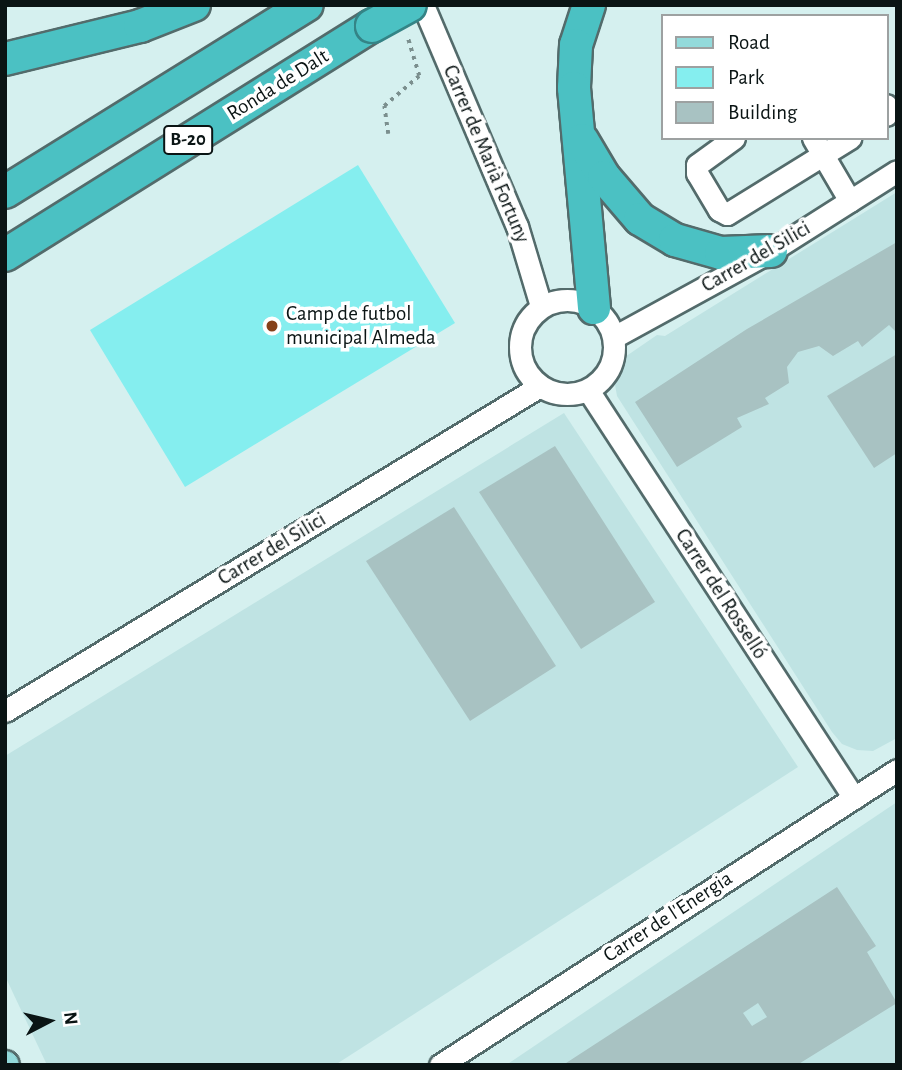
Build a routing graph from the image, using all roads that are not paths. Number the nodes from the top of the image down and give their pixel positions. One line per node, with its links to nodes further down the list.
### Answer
1 (194, 5): 6 (highway)
2 (307, 5): 12 (highway, B-20)
3 (423, 5): 16 (street, Carrer de Marià Fortuny)
4 (589, 5): 7 (highway)
5 (407, 18): 15 (highway, Ronda de Dalt / B-20, bridge)
6 (5, 59)
7 (577, 133): 14 (highway); 17 (highway)
8 (731, 140): 10 (street)
9 (843, 140): 10 (street)
10 (818, 147): 13 (street)
11 (897, 172): 13 (street, Carrer del Silici)
12 (5, 192)
13 (850, 201): 14 (street, Carrer del Silici)
14 (771, 251): 18 (street, Carrer del Silici)
15 (5, 255)
16 (541, 306): 17 (street); 19 (street)
17 (594, 308): 18 (street)
18 (614, 337): 20 (street)
19 (540, 386): 20 (street); 21 (street, Carrer del Silici)
20 (588, 390): 23 (street, Carrer del Rosselló)
21 (5, 711)
22 (897, 770): 23 (street, Carrer de l'Energia)
23 (854, 797): 24 (street, Carrer de l'Energia)
24 (440, 1065)

